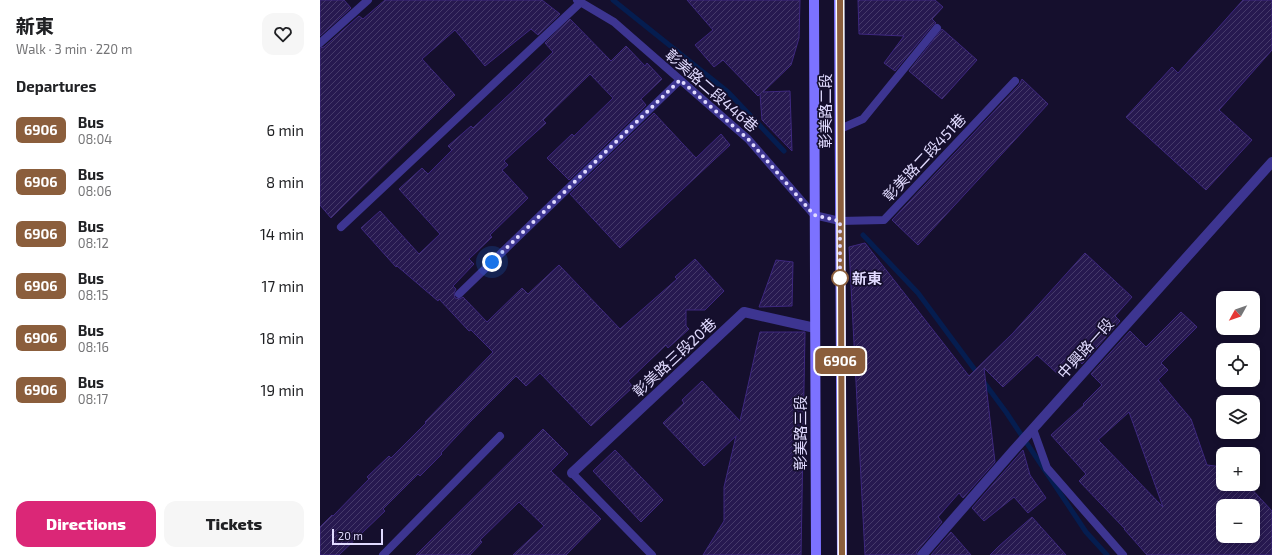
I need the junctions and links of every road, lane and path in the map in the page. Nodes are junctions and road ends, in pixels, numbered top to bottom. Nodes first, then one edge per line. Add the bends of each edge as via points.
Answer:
1 (368, 0) edge
2 (814, 0) edge
3 (840, 0) edge
4 (579, 1) edge
5 (937, 28) dead end
6 (320, 43) edge
7 (680, 80) junction
8 (1015, 81) dead end
9 (840, 129) junction
10 (1272, 162) edge
11 (814, 215) junction
12 (840, 221) junction
13 (341, 227) dead end
14 (459, 294) dead end
15 (815, 328) junction
16 (1033, 429) junction
17 (500, 436) dead end
18 (572, 473) joint
19 (383, 555) edge
20 (652, 555) edge
21 (816, 555) edge
22 (842, 555) edge
23 (922, 555) edge
24 (1123, 555) edge

1 - 6 lane
2 - 11 main road, 彰美路二段
3 - 9 main road, 彰美路二段
4 - 7 lane, 彰美路二段446巷 via 614,22
4 - 13 lane
5 - 9 lane via 863,119
7 - 11 lane, 彰美路二段446巷 via 748,139
7 - 14 lane
8 - 12 lane, 彰美路二段451巷 via 884,220
9 - 12 main road, 彰美路二段
10 - 16 street, 中興路一段
11 - 12 lane
11 - 15 main road, 彰美路三段
12 - 22 main road
15 - 18 street, 彰美路三段20巷 via 744,312
15 - 21 main road, 彰美路三段
16 - 23 street, 中興路一段
16 - 24 lane via 1047,468
17 - 19 lane
18 - 20 lane

